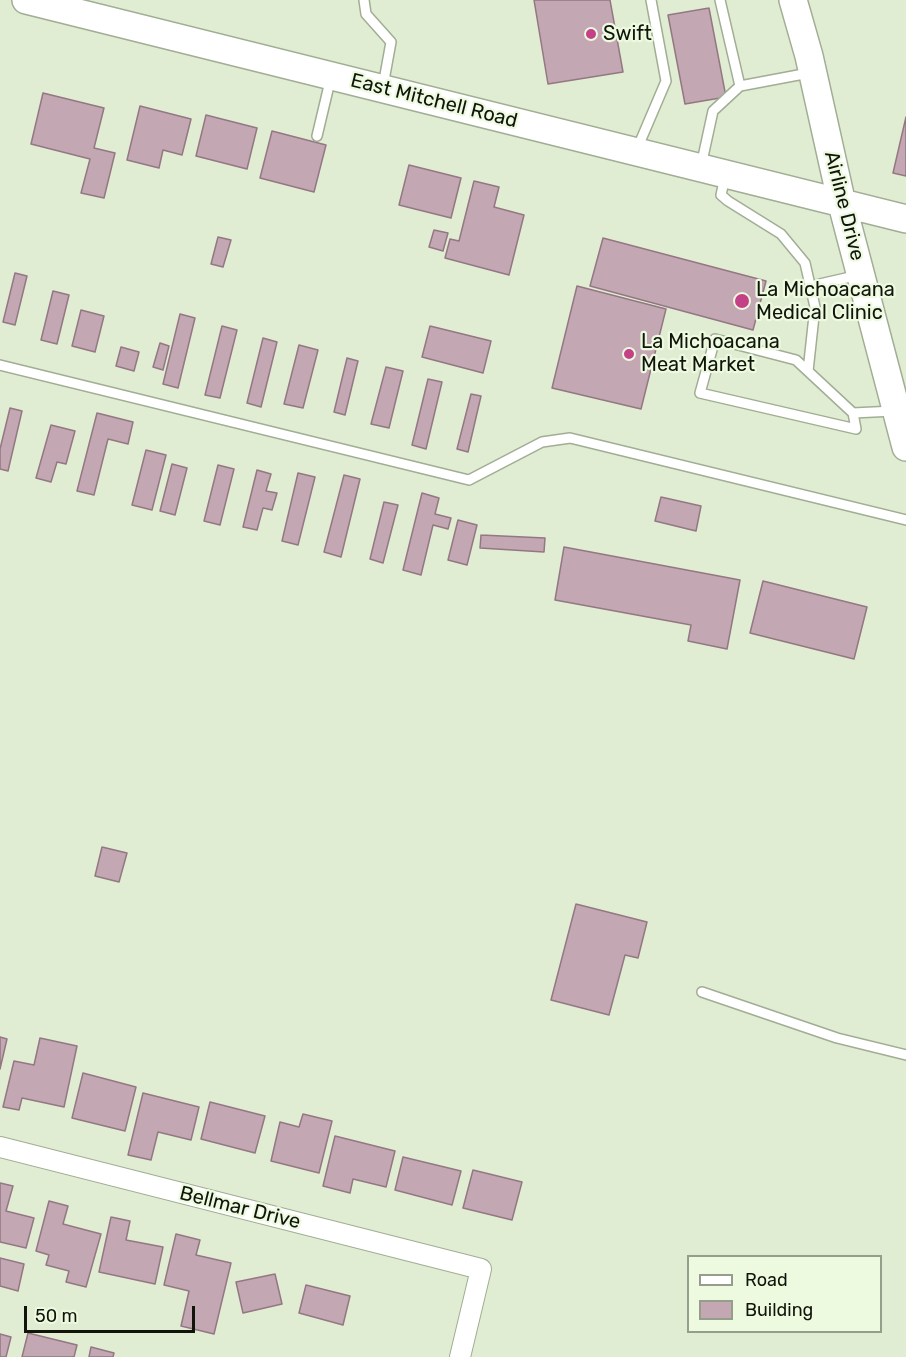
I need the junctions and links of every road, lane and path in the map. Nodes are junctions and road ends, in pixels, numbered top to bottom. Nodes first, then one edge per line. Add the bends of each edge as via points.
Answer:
1 (26, 0) edge
2 (364, 0) edge
3 (651, 0) edge
4 (731, 0) edge
5 (793, 0) edge
6 (720, 1) edge
7 (59, 4) edge
8 (812, 72) junction
9 (331, 75) junction
10 (740, 86) junction
11 (383, 88) junction
12 (317, 136) dead end
13 (636, 152) junction
14 (713, 171) junction
15 (842, 204) junction
16 (906, 219) edge
17 (860, 275) junction
18 (811, 286) junction
19 (0, 365) edge
20 (808, 371) junction
21 (896, 410) junction
22 (853, 413) junction
23 (906, 447) edge
24 (906, 520) edge
25 (702, 992) dead end
26 (906, 1055) edge
27 (0, 1147) edge
28 (460, 1357) edge

1 - 7 street, East Mitchell Road
2 - 11 lane via 366,14 391,42
3 - 13 lane via 666,81
4 - 6 lane
5 - 8 street, Airline Drive
6 - 10 lane
7 - 9 street, East Mitchell Road
8 - 10 lane
8 - 15 street, Airline Drive
9 - 11 street, East Mitchell Road
9 - 12 lane
10 - 14 lane via 713,111
11 - 13 street, East Mitchell Road
13 - 14 street, East Mitchell Road
14 - 15 street, East Mitchell Road
14 - 18 lane via 721,195 781,234 805,264
15 - 16 street, East Mitchell Road
15 - 17 street, Airline Drive
17 - 18 lane
17 - 21 street, Airline Drive
18 - 20 lane via 815,307
19 - 24 lane via 468,480 543,442 570,438
20 - 22 lane
20 - 22 lane via 796,360 715,339 700,393 856,429
21 - 22 lane
21 - 23 street, Airline Drive
25 - 26 lane via 837,1038
27 - 28 street, Bellmar Drive via 481,1269

